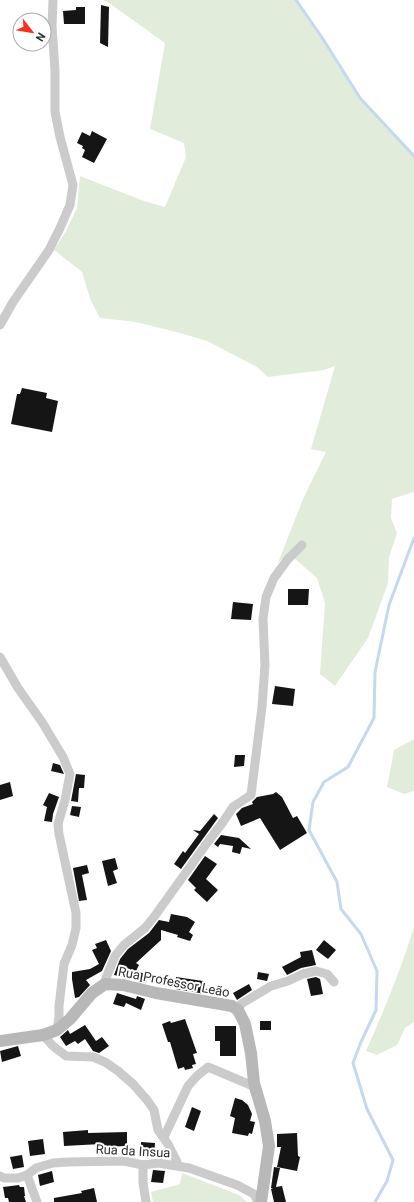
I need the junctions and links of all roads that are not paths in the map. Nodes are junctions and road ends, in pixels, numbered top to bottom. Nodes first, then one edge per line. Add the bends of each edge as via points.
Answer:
1 (52, 0) edge
2 (0, 325) edge
3 (302, 546) dead end
4 (0, 657) edge
5 (334, 982) dead end
6 (105, 984) junction
7 (238, 1010) junction
8 (57, 1030) junction
9 (43, 1035) junction
10 (0, 1041) edge
11 (258, 1097) junction
12 (164, 1137) junction
13 (142, 1165) junction
14 (178, 1166) junction
15 (28, 1175) junction
16 (0, 1176) edge
17 (37, 1202) edge
18 (146, 1202) edge
19 (260, 1202) edge

1 - 2 street via 55,112 73,185 70,206 49,250
3 - 6 street via 274,578 266,597 263,619 265,665 262,707 251,795 234,807 154,917 124,945 116,956
4 - 8 street via 63,757 70,774 58,834 76,914 76,928 64,964
5 - 7 street via 327,974 316,971 303,974 271,986 241,1004
6 - 7 street, Rua Professor Leão via 123,985 156,994 232,1006
6 - 8 street, Rua Professor Leão via 92,993
7 - 11 street, Rua Professor Leão via 245,1024
8 - 9 street, Rua Professor Leão
9 - 10 street, Rua Professor Leão
9 - 12 street via 66,1056 92,1057 118,1071 133,1084 154,1110 158,1130
11 - 12 street via 253,1086 208,1067 188,1086
11 - 19 street, Rua Professor Leão via 269,1146
12 - 14 street
13 - 14 street, Rua da Insua via 158,1163
13 - 15 street, Rua da Insua via 124,1161 53,1163 36,1168
13 - 18 street
14 - 19 street, Rua da Insua via 236,1185 254,1194
15 - 16 street, Rua da Insua via 18,1178
15 - 17 street

